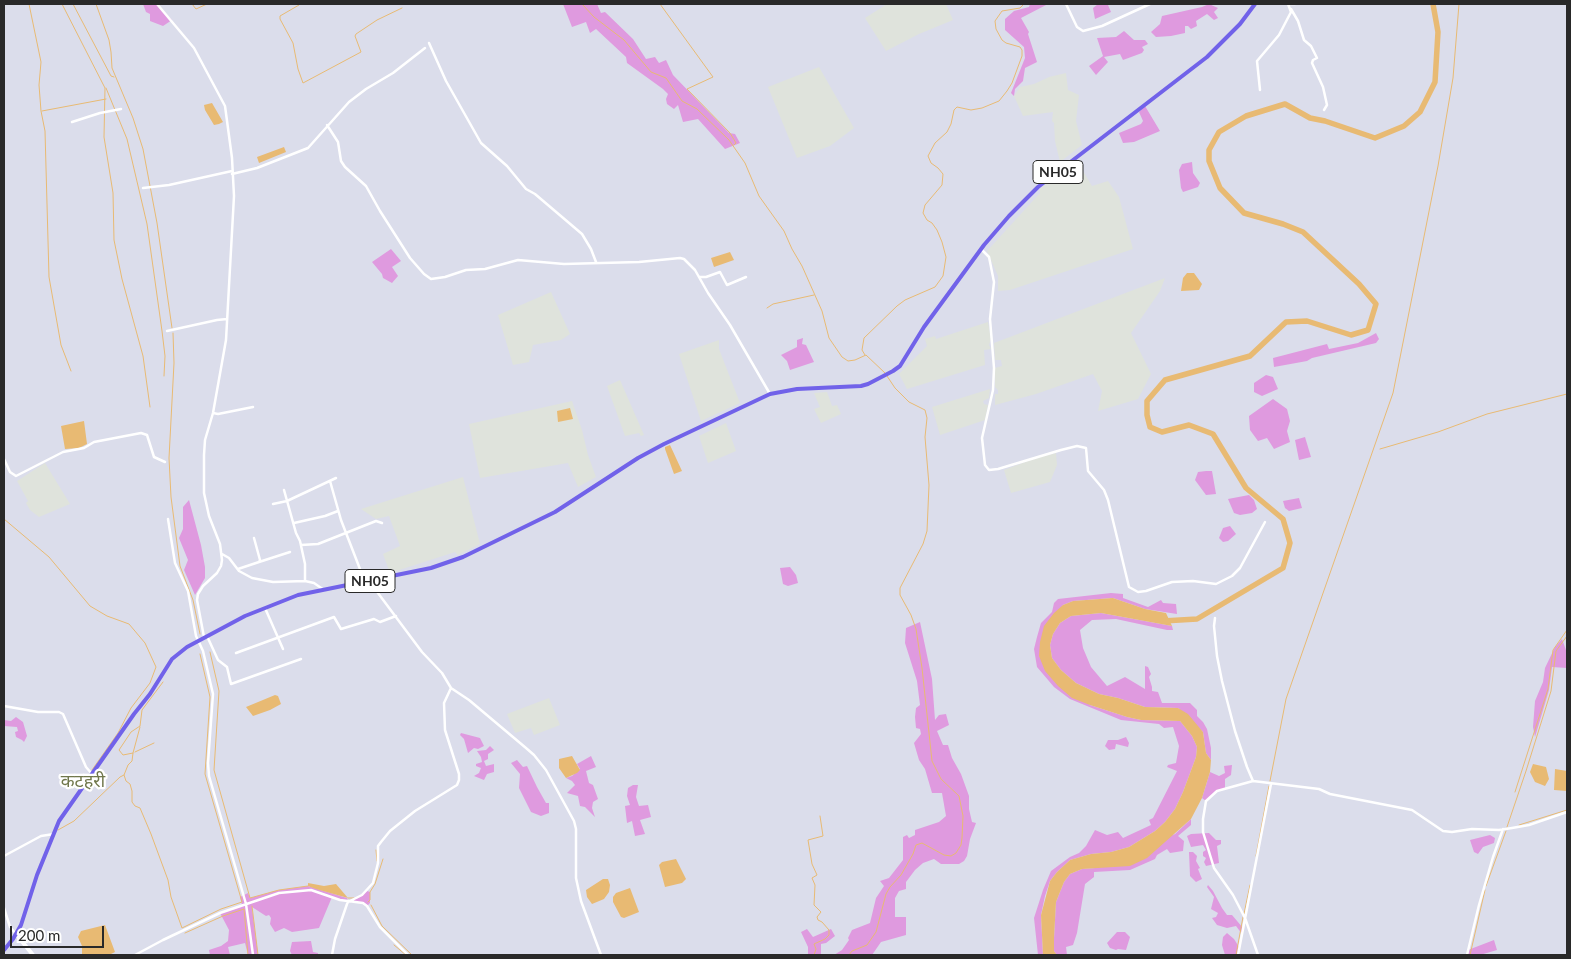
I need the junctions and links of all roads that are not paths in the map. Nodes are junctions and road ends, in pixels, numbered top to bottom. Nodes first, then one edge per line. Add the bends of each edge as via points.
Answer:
1 (157, 4) edge
2 (1066, 4) edge
3 (1150, 4) edge
4 (1255, 4) edge
5 (1289, 4) edge
6 (1295, 4) edge
7 (1291, 9) junction
8 (429, 43) dead end
9 (425, 48) dead end
10 (1260, 90) dead end
11 (121, 109) dead end
12 (1324, 110) dead end
13 (72, 122) dead end
14 (327, 125) junction
15 (232, 173) junction
16 (143, 188) dead end
17 (981, 248) junction
18 (596, 262) junction
19 (746, 277) dead end
20 (700, 278) junction
21 (227, 319) junction
22 (167, 331) dead end
23 (770, 394) junction
24 (253, 408) dead end
25 (213, 413) junction
26 (4, 459) edge
27 (166, 462) dead end
28 (336, 478) dead end
29 (330, 481) junction
30 (284, 490) dead end
31 (288, 501) junction
32 (273, 504) dead end
33 (338, 511) junction
34 (168, 519) dead end
35 (1265, 522) dead end
36 (294, 523) junction
37 (382, 523) dead end
38 (346, 532) junction
39 (254, 538) dead end
40 (301, 545) junction
41 (290, 552) dead end
42 (222, 554) junction
43 (259, 562) junction
44 (238, 569) junction
45 (304, 581) junction
46 (367, 581) junction
47 (324, 590) junction
48 (265, 608) junction
49 (396, 616) junction
50 (1215, 618) dead end
51 (206, 636) junction
52 (278, 638) junction
53 (199, 640) junction
54 (283, 649) dead end
55 (236, 653) dead end
56 (300, 659) dead end
57 (451, 688) junction
58 (4, 706) edge
59 (92, 774) junction
60 (1253, 781) junction
61 (1271, 784) junction
62 (1567, 812) edge
63 (1504, 829) junction
64 (54, 834) junction
65 (4, 856) edge
66 (348, 902) junction
67 (246, 904) junction
68 (4, 908) edge
69 (1245, 918) junction
70 (16, 934) junction
71 (4, 950) edge
72 (32, 955) edge
73 (135, 955) edge
74 (253, 955) edge
75 (332, 955) edge
76 (408, 955) edge
77 (601, 955) edge
78 (1238, 955) edge
79 (1258, 955) edge
80 (1467, 955) edge

1 - 15 street via 194,48 225,106
2 - 3 street via 1077,27 1083,32
4 - 17 main road, NH05 via 1207,57 1038,187
5 - 6 street
5 - 7 street
7 - 10 street via 1279,34 1258,61
7 - 12 street via 1304,40 1317,58 1312,63 1323,87 1327,105
8 - 18 street via 481,143 507,166 526,189 582,234
9 - 14 street via 349,102
11 - 13 street
14 - 15 street via 308,148 258,168
14 - 18 street via 338,142 345,167 366,186 410,258 431,279 518,260 564,264
15 - 16 street
15 - 21 street via 234,196
17 - 23 main road, NH05 via 900,366 861,386 797,389
17 - 35 street via 988,257 994,282 990,320 993,390 982,438 984,465 989,470 1077,446 1086,448 1088,471 1108,500 1129,587 1138,592 1172,582 1216,584 1232,576 1240,568
18 - 20 street via 680,258 689,263
19 - 20 street via 726,284 720,272
20 - 23 street
21 - 22 street
21 - 25 street
23 - 46 main road, NH05 via 638,458 555,512 496,542 431,568
24 - 25 street
25 - 42 street via 204,445 204,493
26 - 27 street via 10,472 16,476 62,452 141,433 147,435 154,457
28 - 29 street
29 - 31 street
29 - 33 street
30 - 31 street
31 - 32 street
31 - 36 street
33 - 36 street
33 - 38 street
34 - 53 street via 175,564 188,591
36 - 40 street
37 - 38 street via 376,521
38 - 40 street via 318,544
38 - 46 street
39 - 43 street
40 - 45 street
41 - 43 street
42 - 44 street
42 - 51 street via 222,566 198,594 198,608
43 - 44 street
44 - 45 street via 252,578 273,582
45 - 47 street
46 - 47 main road, NH05
46 - 49 street
47 - 48 main road, NH05 via 298,595
48 - 51 main road, NH05
48 - 52 street
49 - 52 street via 341,629 334,617
49 - 57 street
50 - 60 street via 1222,680 1246,767
51 - 53 main road, NH05
51 - 56 street via 218,660 227,667 231,684
52 - 54 street
52 - 55 street
53 - 59 main road, NH05 via 172,659
53 - 67 street via 213,694 209,776
57 - 66 street via 444,703 445,730 459,780 457,785 390,831 378,846 373,883 358,898
57 - 77 street via 534,755 564,802 576,829 576,878 581,901
58 - 59 street via 63,714
59 - 64 main road, NH05 via 59,821
60 - 61 street
60 - 69 street via 1217,791 1206,801 1203,819 1203,832 1214,868
61 - 63 street via 1320,789 1330,794 1412,810 1443,832
61 - 69 street
62 - 63 street
63 - 80 street via 1482,895
64 - 65 street via 41,836
64 - 70 main road, NH05
66 - 67 street via 311,890 280,893
66 - 75 street
66 - 76 street via 367,906 380,927
67 - 73 street via 213,916
67 - 74 street
68 - 70 street via 10,927
69 - 78 street
69 - 79 street
70 - 71 main road, NH05
70 - 72 street

